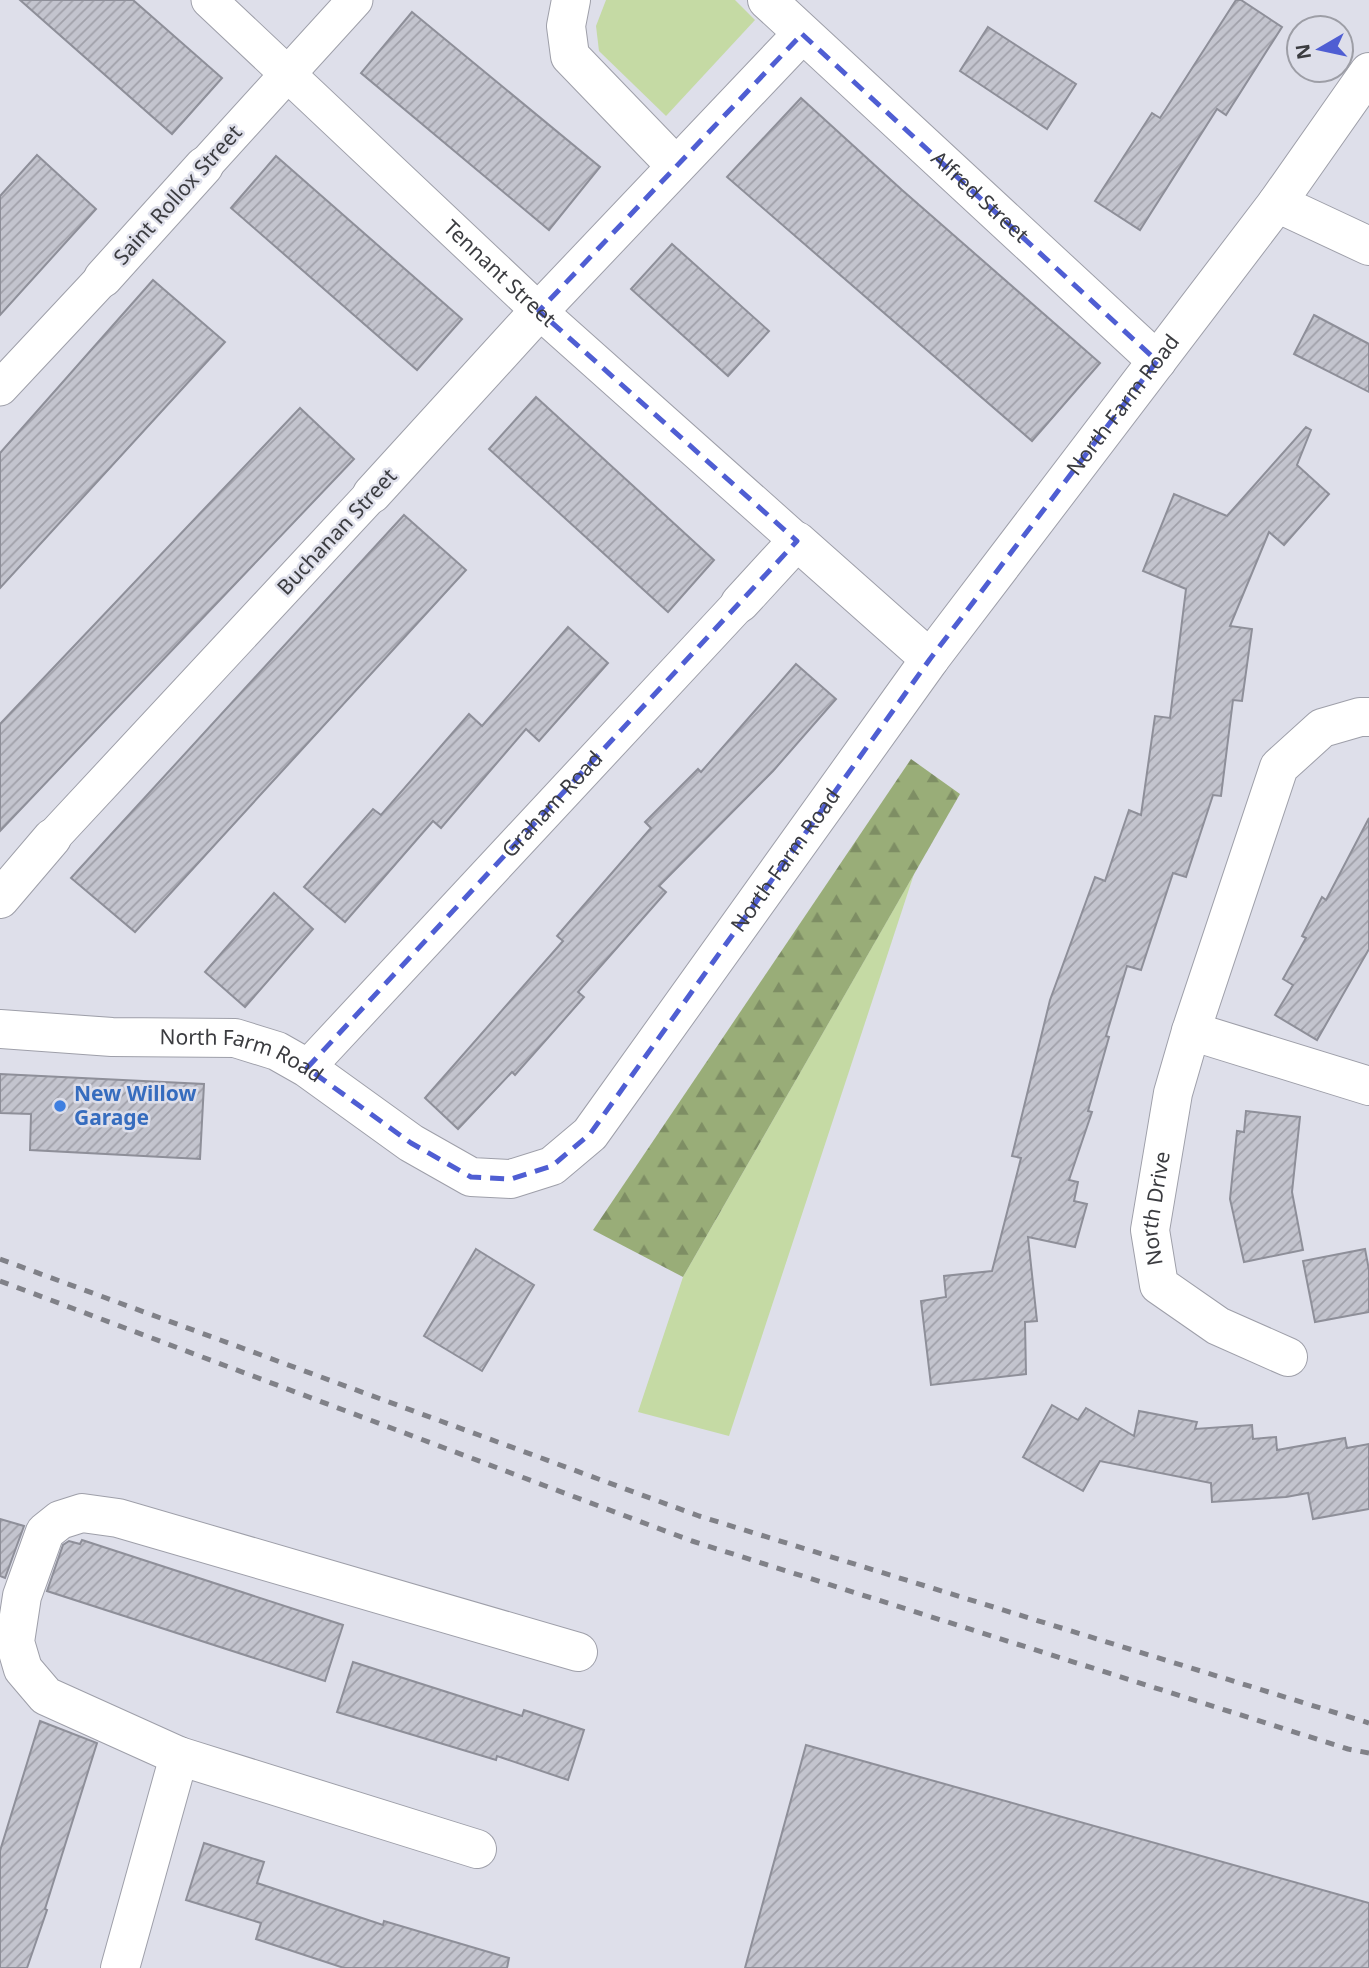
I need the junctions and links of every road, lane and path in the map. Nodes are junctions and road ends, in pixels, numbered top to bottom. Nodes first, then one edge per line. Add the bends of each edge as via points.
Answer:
1 (209, 0) edge
2 (355, 0) edge
3 (571, 0) edge
4 (767, 0) edge
5 (802, 34) junction
6 (1369, 72) edge
7 (287, 73) junction
8 (204, 166) joint
9 (676, 166) junction
10 (1277, 203) junction
11 (1369, 246) edge
12 (103, 278) joint
13 (539, 311) junction
14 (1157, 361) junction
15 (0, 388) edge
16 (372, 494) joint
17 (797, 541) junction
18 (740, 603) joint
19 (930, 659) junction
20 (1369, 717) edge
21 (51, 838) joint
22 (0, 899) edge
23 (0, 1029) edge
24 (1191, 1031) junction
25 (307, 1068) junction
26 (1369, 1086) edge
27 (1288, 1357) dead end
28 (578, 1652) dead end
29 (179, 1756) junction
30 (477, 1849) dead end
31 (120, 1968) edge

1 - 7 street, Tennant Street
2 - 7 street, Saint Rollox Street
3 - 9 street via 566,26 570,56
4 - 5 street, Alfred Street
5 - 9 street
5 - 14 street, Alfred Street
6 - 10 street, North Farm Road
7 - 8 street, Saint Rollox Street
7 - 13 street, Tennant Street
8 - 12 street, Saint Rollox Street
9 - 13 street, Buchanan Street
10 - 11 street
10 - 14 street, North Farm Road
12 - 15 street, Saint Rollox Street
13 - 16 street, Buchanan Street
13 - 17 street, Tennant Street
14 - 19 street, North Farm Road
16 - 21 street, Buchanan Street
17 - 18 street, Graham Road
17 - 19 street
18 - 25 street, Graham Road
19 - 25 street, North Farm Road via 590,1134 552,1166 510,1179 471,1177 411,1143
20 - 24 street, North Drive via 1322,728 1279,767
21 - 22 street, Buchanan Street
23 - 25 street, North Farm Road via 113,1037 235,1038 277,1051
24 - 26 street
24 - 27 street, North Drive via 1173,1093 1150,1230 1159,1285 1218,1326
28 - 29 street via 118,1518 82,1513 60,1520 45,1532 22,1596 15,1642 23,1669 46,1696
29 - 30 street
29 - 31 street

